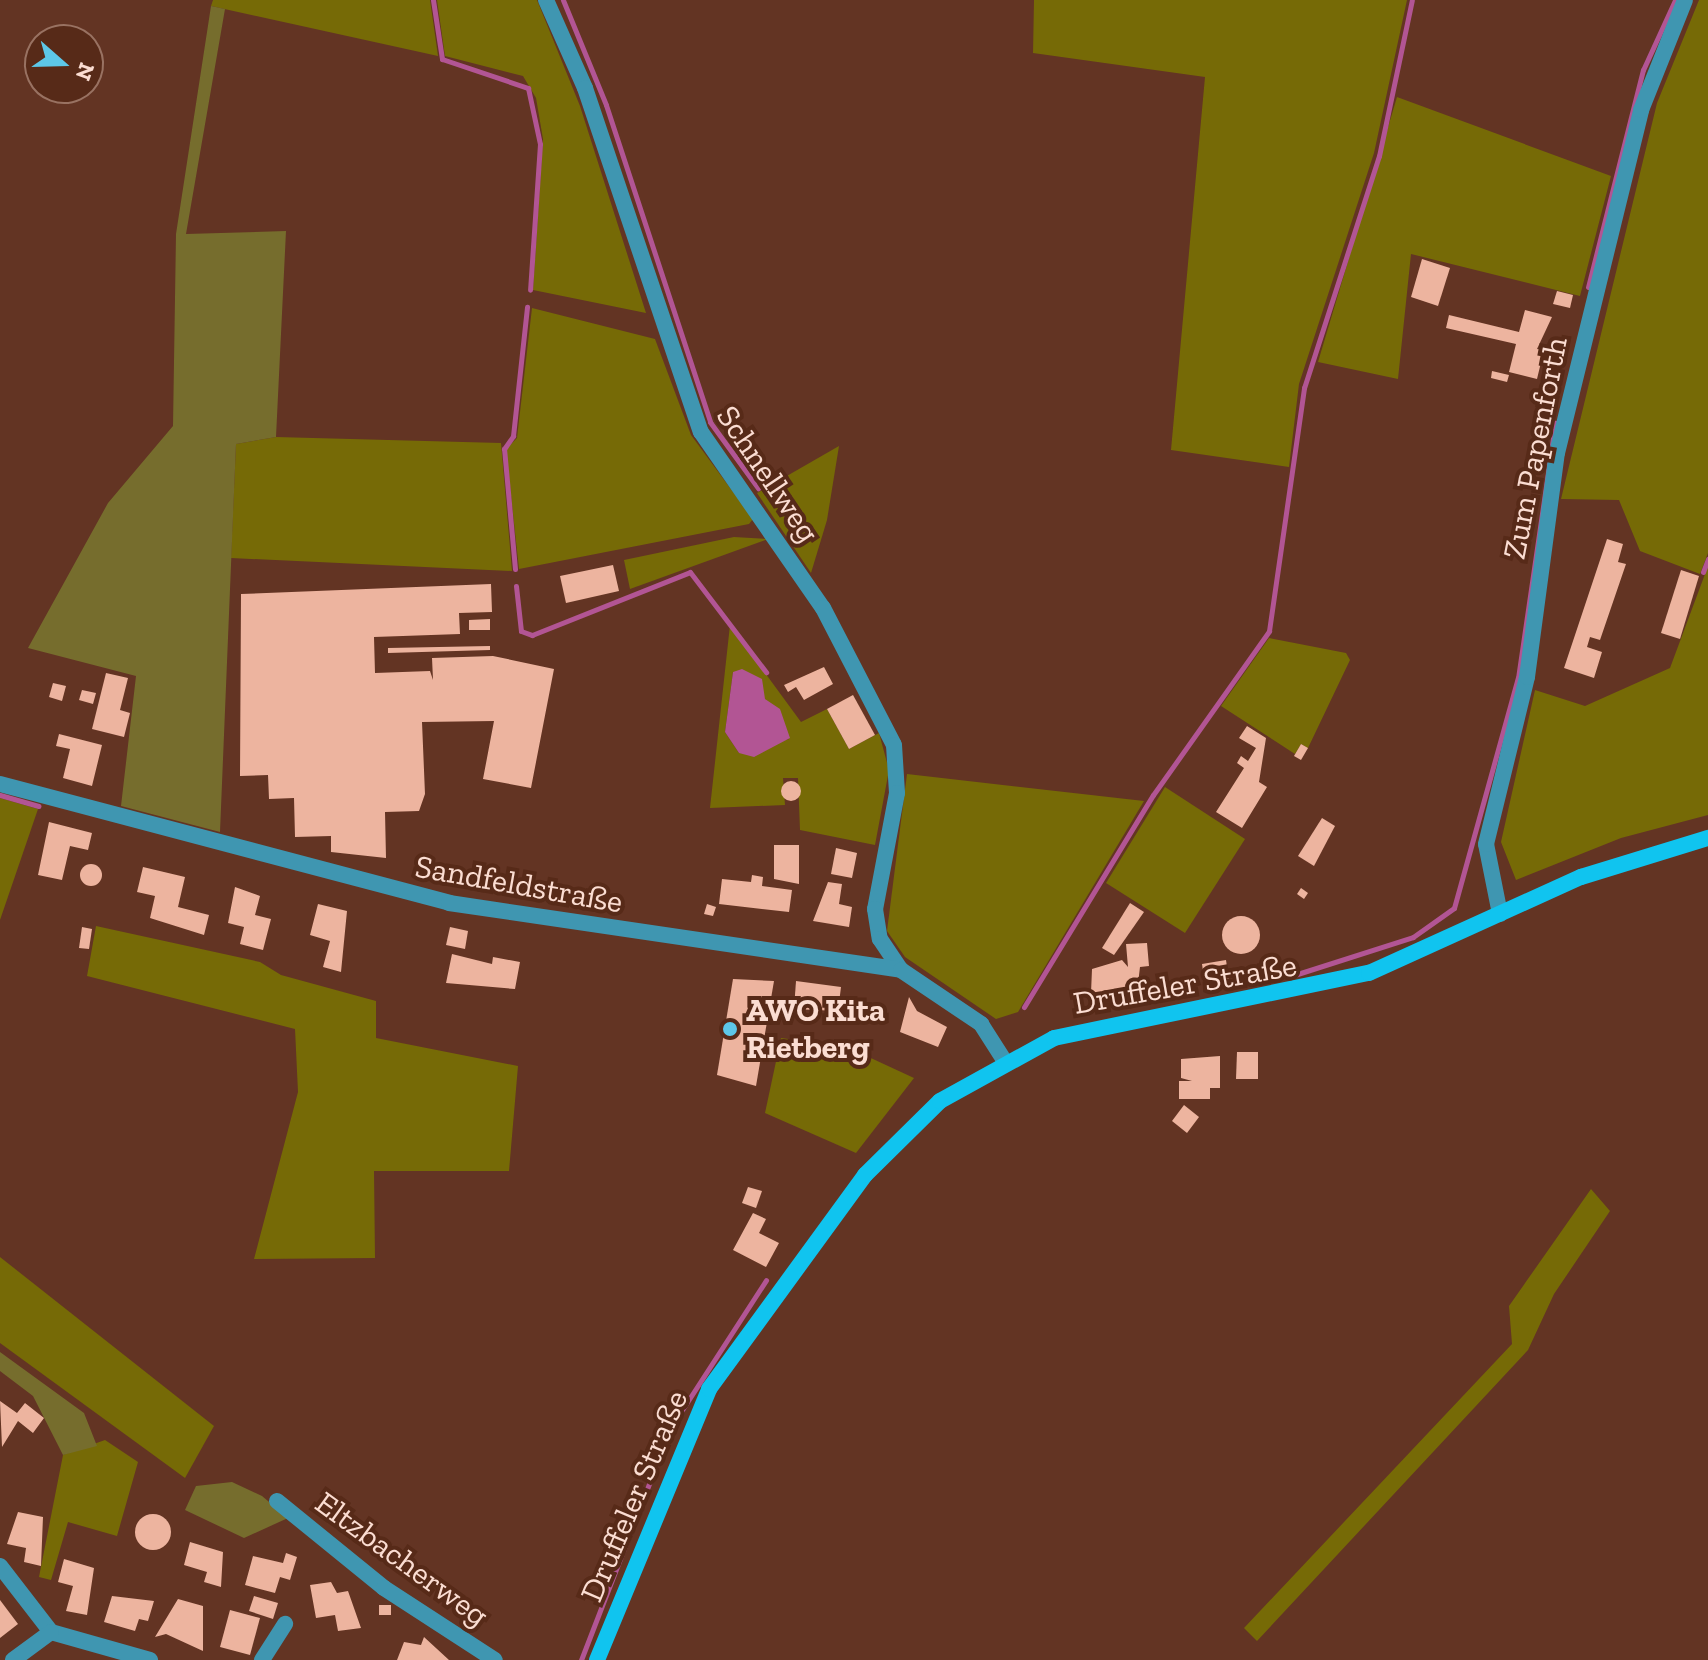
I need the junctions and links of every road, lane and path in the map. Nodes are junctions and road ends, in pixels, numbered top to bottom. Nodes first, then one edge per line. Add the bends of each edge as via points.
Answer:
1 (546, 0) edge
2 (1685, 0) edge
3 (0, 784) edge
4 (1708, 838) edge
5 (1500, 914) junction
6 (901, 970) junction
7 (1004, 1060) junction
8 (277, 1501) dead end
9 (0, 1566) edge
10 (285, 1624) dead end
11 (51, 1632) junction
12 (13, 1660) edge
13 (150, 1660) edge
14 (262, 1660) edge
15 (495, 1660) edge
16 (597, 1660) edge

1 - 6 street, Schnellweg via 585,88 701,432 823,608 890,733 897,793 875,909 880,939
2 - 5 street, Zum Papenforth via 1641,110 1557,453 1527,677 1486,844
3 - 6 street, Sandfeldstraße via 449,903
4 - 5 street, Druffeler Straße via 1630,858
5 - 7 street, Druffeler Straße via 1319,988 1104,1022
6 - 7 street, Sandfeldstraße via 981,1024
7 - 16 street, Druffeler Straße via 893,1143 726,1362 668,1474
8 - 15 street, Eltzbacherweg via 384,1588
9 - 11 street
10 - 14 street
11 - 12 street
11 - 13 street

